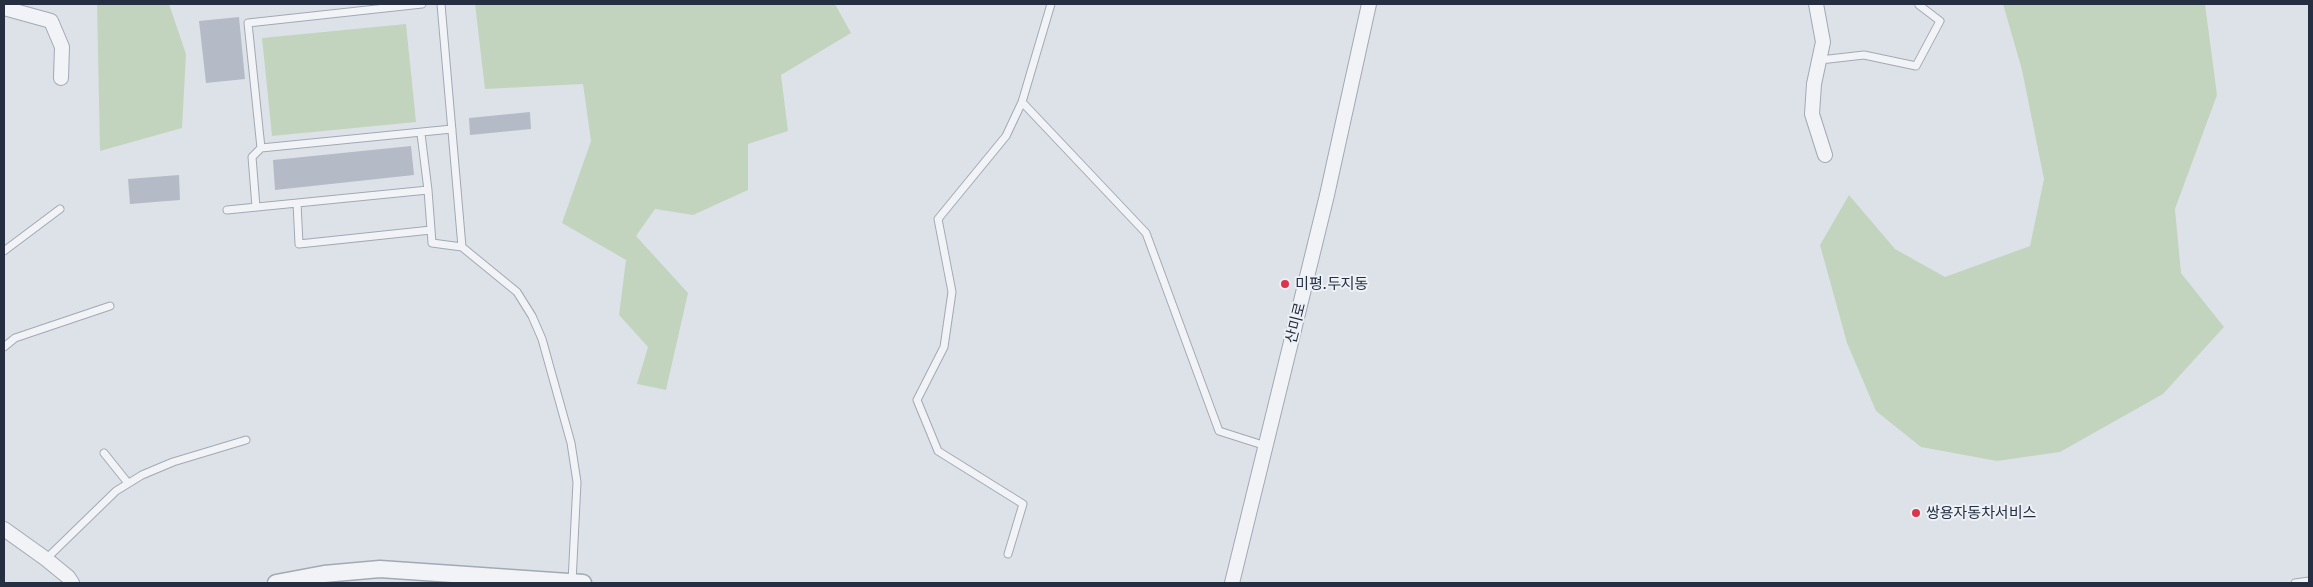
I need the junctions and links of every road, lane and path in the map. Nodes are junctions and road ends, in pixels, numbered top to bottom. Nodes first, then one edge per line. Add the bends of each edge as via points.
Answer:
1 (422, 4) edge
2 (441, 4) edge
3 (1052, 4) edge
4 (1369, 4) edge
5 (1816, 4) edge
6 (1919, 5) edge
7 (4, 8) edge
8 (1820, 60) junction
9 (61, 78) dead end
10 (1022, 102) junction
11 (452, 129) junction
12 (421, 134) junction
13 (261, 148) junction
14 (1825, 155) dead end
15 (428, 190) junction
16 (297, 203) junction
17 (256, 207) junction
18 (60, 209) dead end
19 (227, 210) dead end
20 (432, 230) junction
21 (462, 247) junction
22 (4, 251) edge
23 (110, 306) dead end
24 (4, 347) edge
25 (246, 440) dead end
26 (1266, 446) junction
27 (104, 453) dead end
28 (128, 484) junction
29 (4, 529) edge
30 (1008, 554) dead end
31 (46, 559) junction
32 (2309, 581) edge
33 (72, 583) edge
34 (276, 583) edge
35 (578, 583) edge
36 (1232, 583) edge
37 (2295, 583) edge

1 - 13 lane via 248,23
2 - 11 lane
3 - 10 lane
4 - 26 street, 산미로
5 - 8 street via 1823,42
6 - 8 lane via 1940,21 1916,66 1864,55
7 - 9 street via 52,21 62,47
8 - 14 street via 1812,114
10 - 26 lane via 1146,233 1219,431
10 - 30 lane via 1006,136 938,219 952,292 944,347 918,400 938,451 1023,504
11 - 12 lane
11 - 21 lane
12 - 13 lane
12 - 15 lane
13 - 17 lane via 252,157
15 - 16 lane
15 - 20 lane
16 - 17 lane
16 - 20 lane via 300,244
17 - 19 lane
18 - 22 lane
20 - 21 lane via 432,243
21 - 35 lane via 517,292 542,339 571,443 577,482
23 - 24 lane via 15,338
25 - 28 lane via 173,462
26 - 36 street, 산미로
27 - 28 lane
28 - 31 lane via 116,491
29 - 31 street
31 - 33 street
32 - 37 lane
34 - 35 street via 380,569

